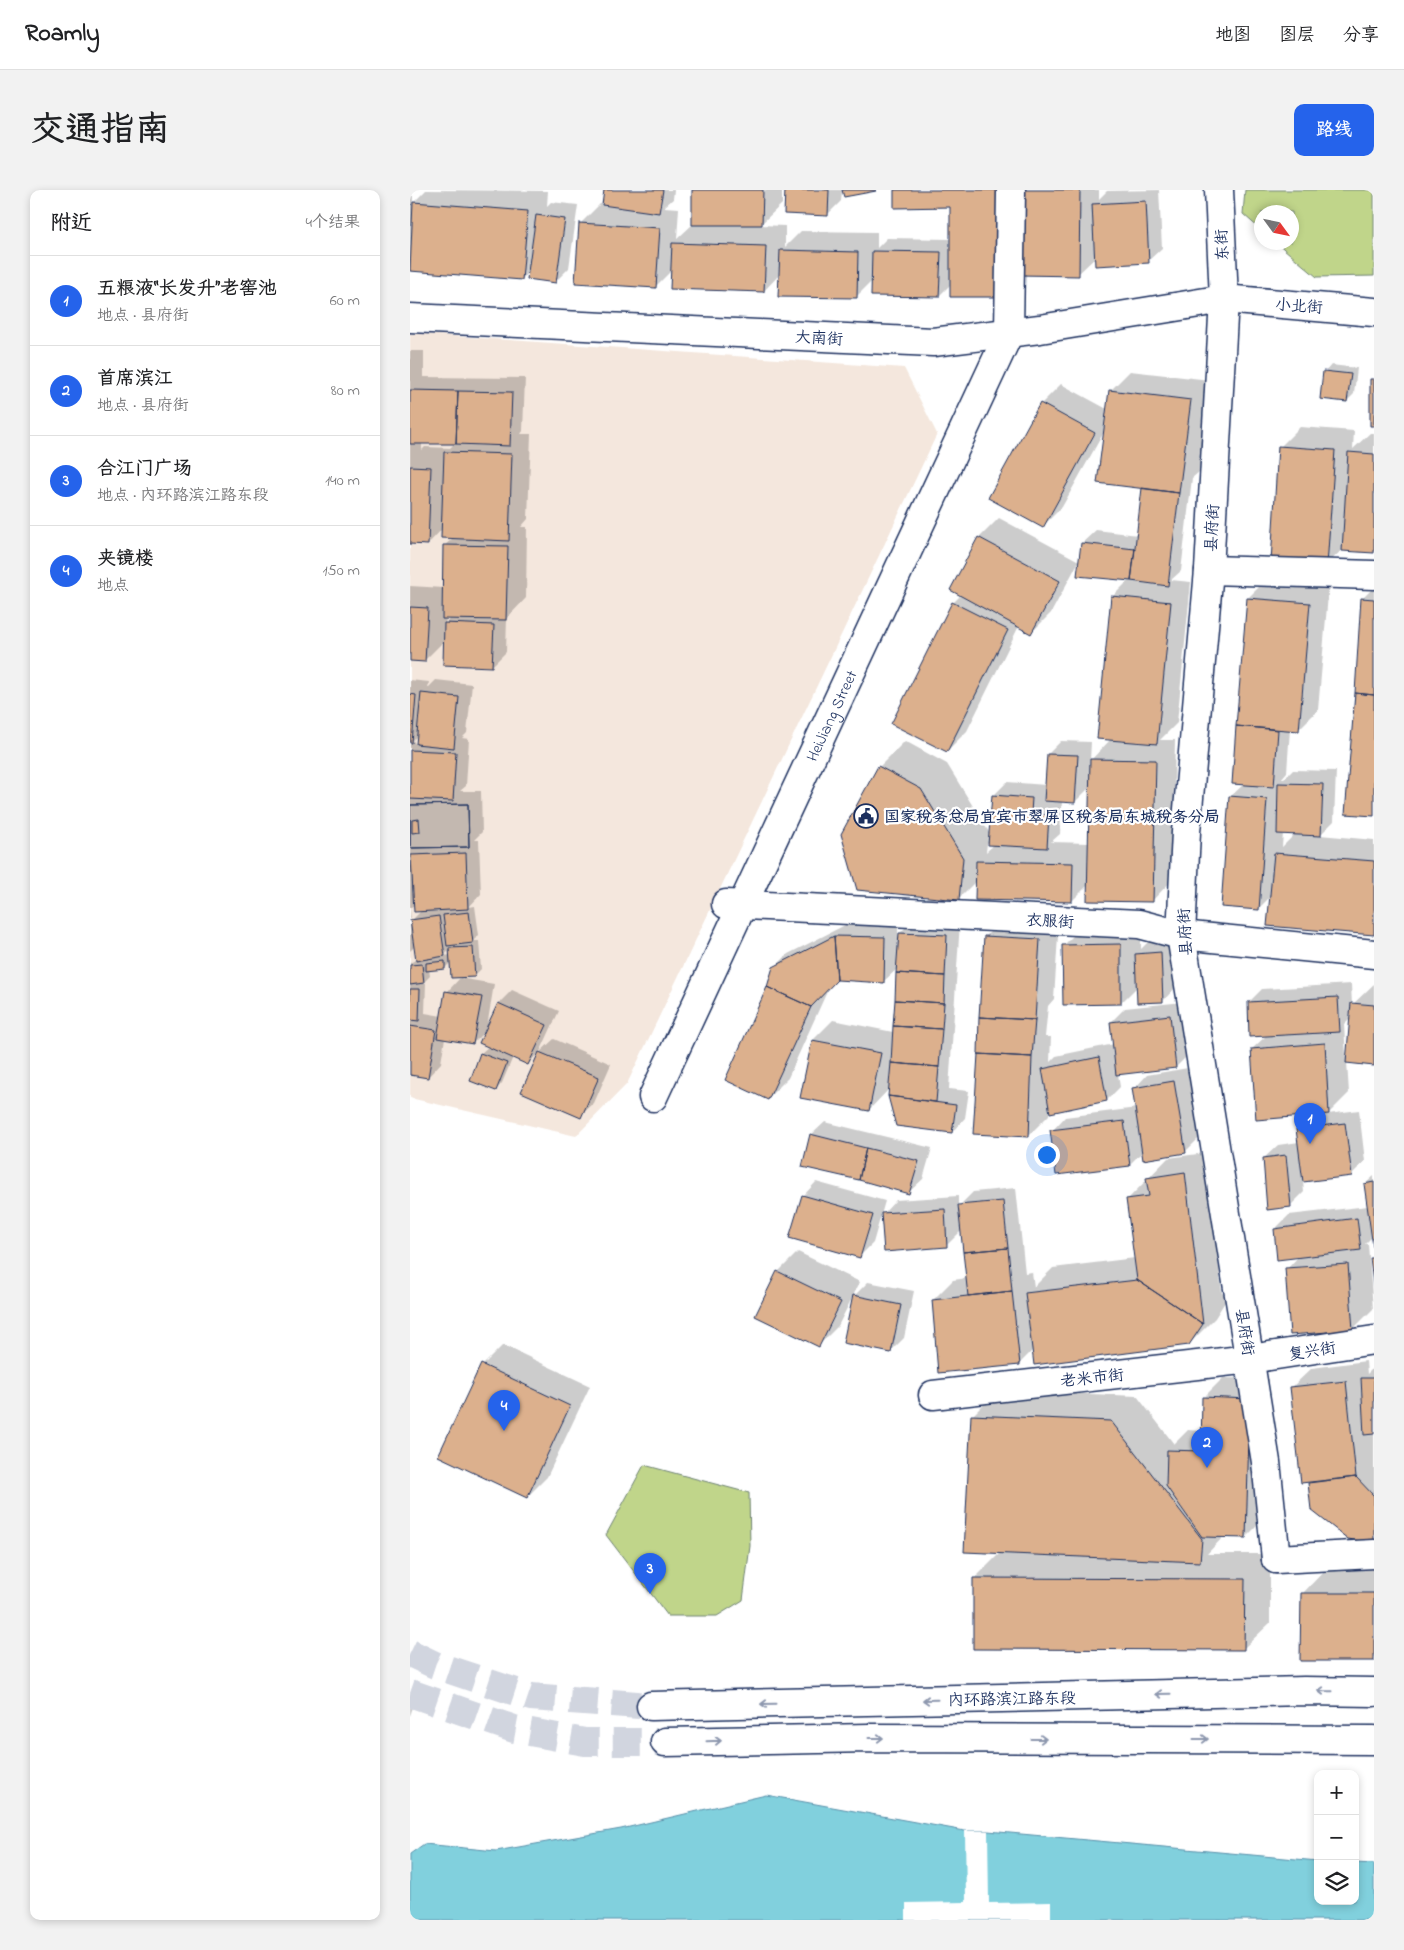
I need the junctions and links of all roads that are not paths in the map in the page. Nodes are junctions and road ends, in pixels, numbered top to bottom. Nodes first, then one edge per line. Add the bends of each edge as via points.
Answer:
1 (1011, 190) edge
2 (1219, 190) edge
3 (1224, 299) junction
4 (1374, 312) edge
5 (410, 318) edge
6 (1009, 334) junction
7 (1209, 570) junction
8 (1374, 575) edge
9 (733, 904) junction
10 (1181, 935) junction
11 (1374, 954) edge
12 (653, 1097) dead end
13 (1374, 1340) edge
14 (1250, 1360) junction
15 (933, 1395) dead end
16 (1374, 1554) edge
17 (1374, 1692) edge
18 (651, 1706) tunnel mouth
19 (1374, 1740) edge
20 (665, 1742) tunnel mouth

1 - 6 main road
2 - 3 main road, 东街
3 - 4 main road, 小北街
3 - 6 main road, 大南街
3 - 7 main road, 县府街
5 - 6 main road, 大南街 via 933,342
6 - 9 main road, HeiJiang Street
7 - 8 main road
7 - 10 main road, 县府街 via 1186,832
9 - 10 main road, 衣服街 via 1139,924
9 - 12 main road, HeiJiang Street
10 - 11 main road, 衣服街
10 - 14 main road, 县府街
13 - 14 main road, 复兴街
14 - 15 main road, 老米市街
14 - 16 main road, 县府街 via 1266,1462 1276,1560
17 -> 18 main road, 内环路滨江路东段 via 1304,1690
20 -> 19 main road via 869,1738

